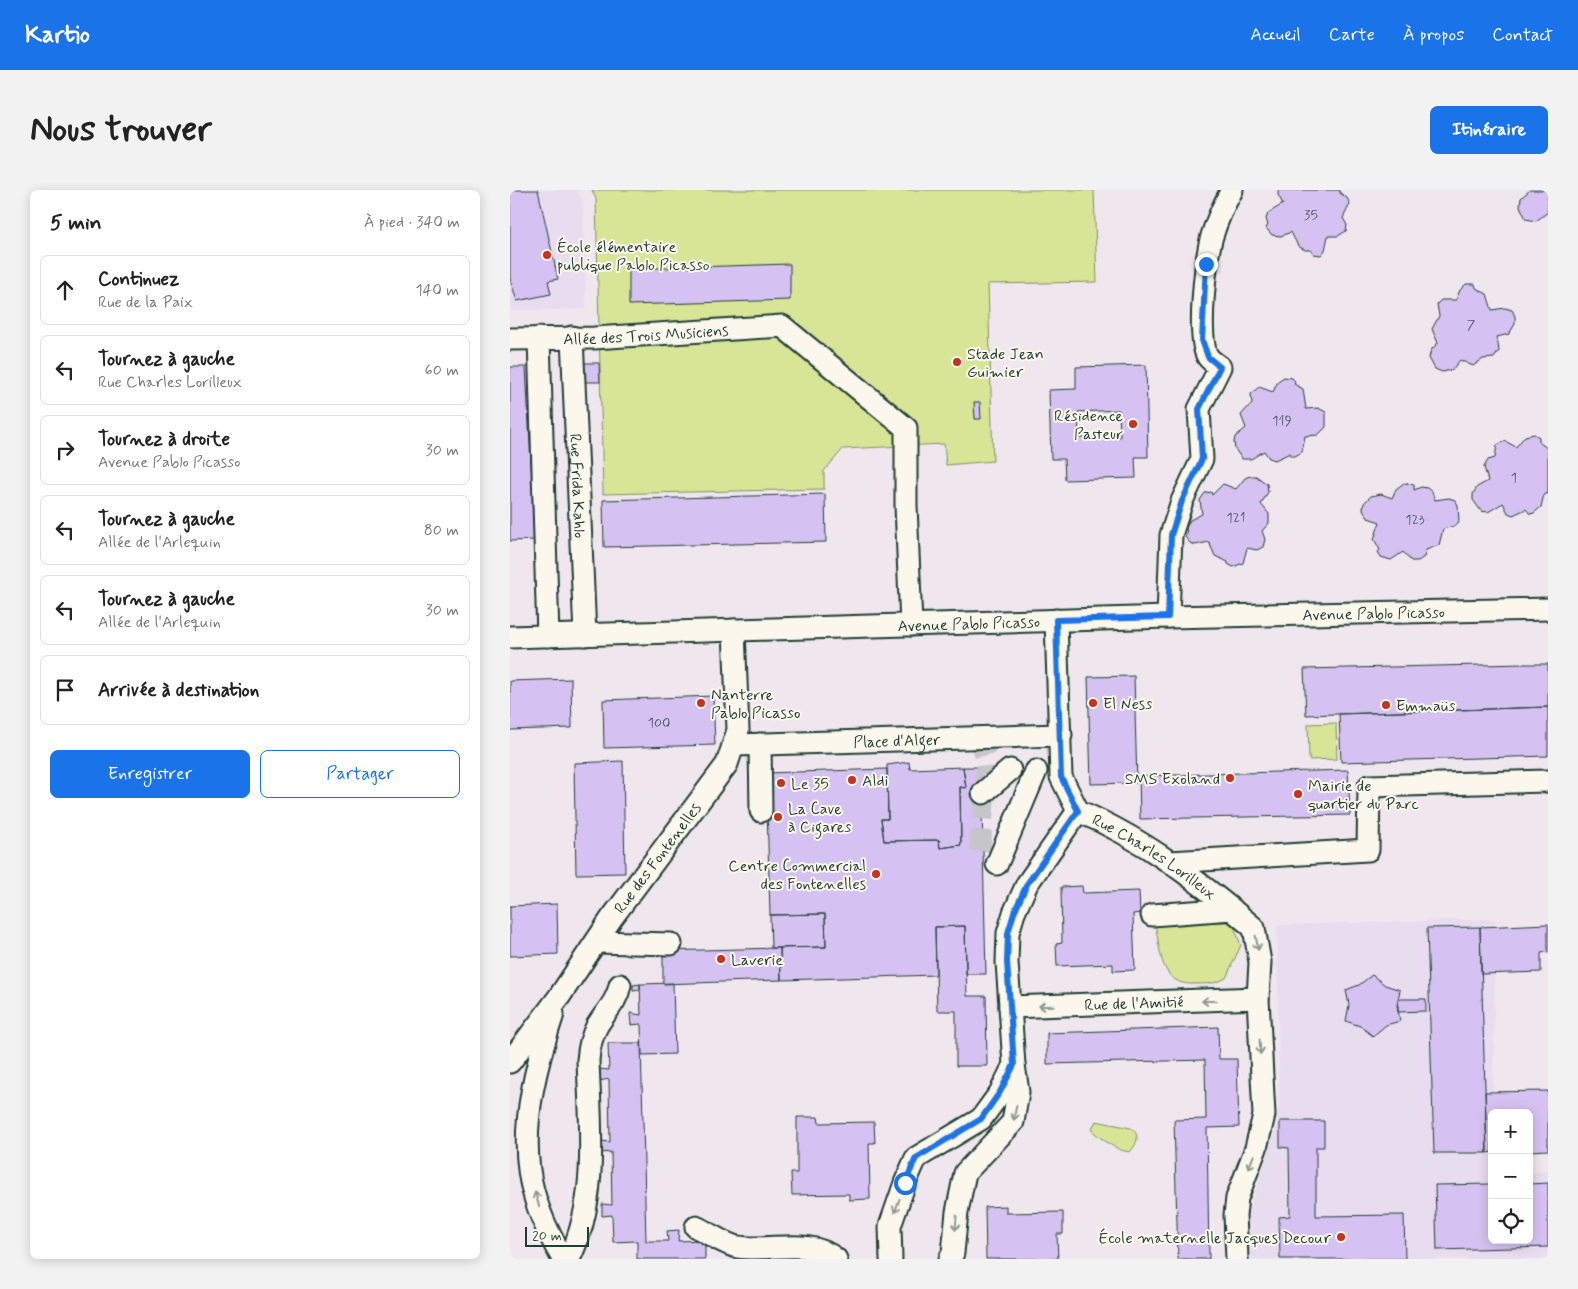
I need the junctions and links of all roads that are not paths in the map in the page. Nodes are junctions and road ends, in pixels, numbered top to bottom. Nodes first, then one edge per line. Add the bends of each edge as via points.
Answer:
1 (1232, 190) edge
2 (572, 337) junction
3 (539, 338) junction
4 (510, 339) edge
5 (1548, 609) edge
6 (1168, 617) junction
7 (1056, 620) junction
8 (911, 624) junction
9 (734, 630) junction
10 (585, 635) junction
11 (548, 636) junction
12 (510, 637) edge
13 (1060, 735) junction
14 (735, 744) junction
15 (760, 744) junction
16 (1010, 770) dead end
17 (1036, 771) dead end
18 (1548, 781) edge
19 (983, 793) dead end
20 (760, 811) dead end
21 (1078, 811) junction
22 (1170, 862) junction
23 (997, 864) dead end
24 (1232, 909) junction
25 (1152, 915) dead end
26 (596, 942) junction
27 (672, 944) dead end
28 (620, 985) dead end
29 (559, 997) junction
30 (1258, 998) junction
31 (1010, 1007) junction
32 (510, 1062) edge
33 (1014, 1065) junction
34 (510, 1157) edge
35 (529, 1169) junction
36 (696, 1227) dead end
37 (564, 1259) edge
38 (570, 1259) edge
39 (836, 1259) edge
40 (891, 1259) edge
41 (950, 1259) edge
42 (1237, 1259) edge

1 - 6 street via 1212,236 1206,264 1202,340 1208,357 1220,367 1199,409 1202,459 1182,501 1171,535
2 - 3 street, Allée des Trois Musiciens
2 - 8 street, Allée des Trois Musiciens via 782,326 906,428
2 - 10 street, Rue Frida Kahlo
3 - 4 street, Allée des Trois Musiciens
3 - 11 street
5 - 6 street, Avenue Pablo Picasso
6 - 7 street, Avenue Pablo Picasso
7 - 8 street, Avenue Pablo Picasso
7 - 13 street, Rue Charles Lorilleux
8 - 9 street, Avenue Pablo Picasso
9 - 10 street, Avenue Pablo Picasso
9 - 14 street, Rue des Fontenelles via 739,710
10 - 11 street, Avenue Pablo Picasso
11 - 12 street, Avenue Pablo Picasso
13 - 15 street, Place d'Alger
13 - 21 street, Rue Charles Lorilleux via 1061,777
14 - 15 street, Place d'Alger
14 - 26 street, Rue des Fontenelles via 727,764
15 - 20 street
16 - 19 street
17 - 23 street
18 - 22 street via 1369,786 1368,850
21 - 22 street, Rue Charles Lorilleux via 1112,825
21 - 31 street via 1027,884 1014,913 1008,933
22 - 24 street, Rue Charles Lorilleux
24 - 25 street
24 -> 30 street, Rue Charles Lorilleux via 1254,928 1260,962
26 - 27 street
26 - 29 street, Rue des Fontenelles
28 - 38 street via 618,998 597,1025 590,1042 589,1179 580,1237
29 - 32 street, Rue des Fontenelles
29 - 35 street via 540,1054 528,1129
30 -> 31 street, Rue de l'Amitié
30 -> 42 street, Rue Charles Lorilleux via 1264,1115 1256,1148 1237,1198
31 - 33 street
33 -> 40 street via 981,1119 916,1158 890,1226
33 -> 41 street via 1018,1092 1013,1122 965,1172
34 - 35 street
37 -> 35 street via 544,1223
36 - 39 street via 736,1247 811,1248 828,1251

